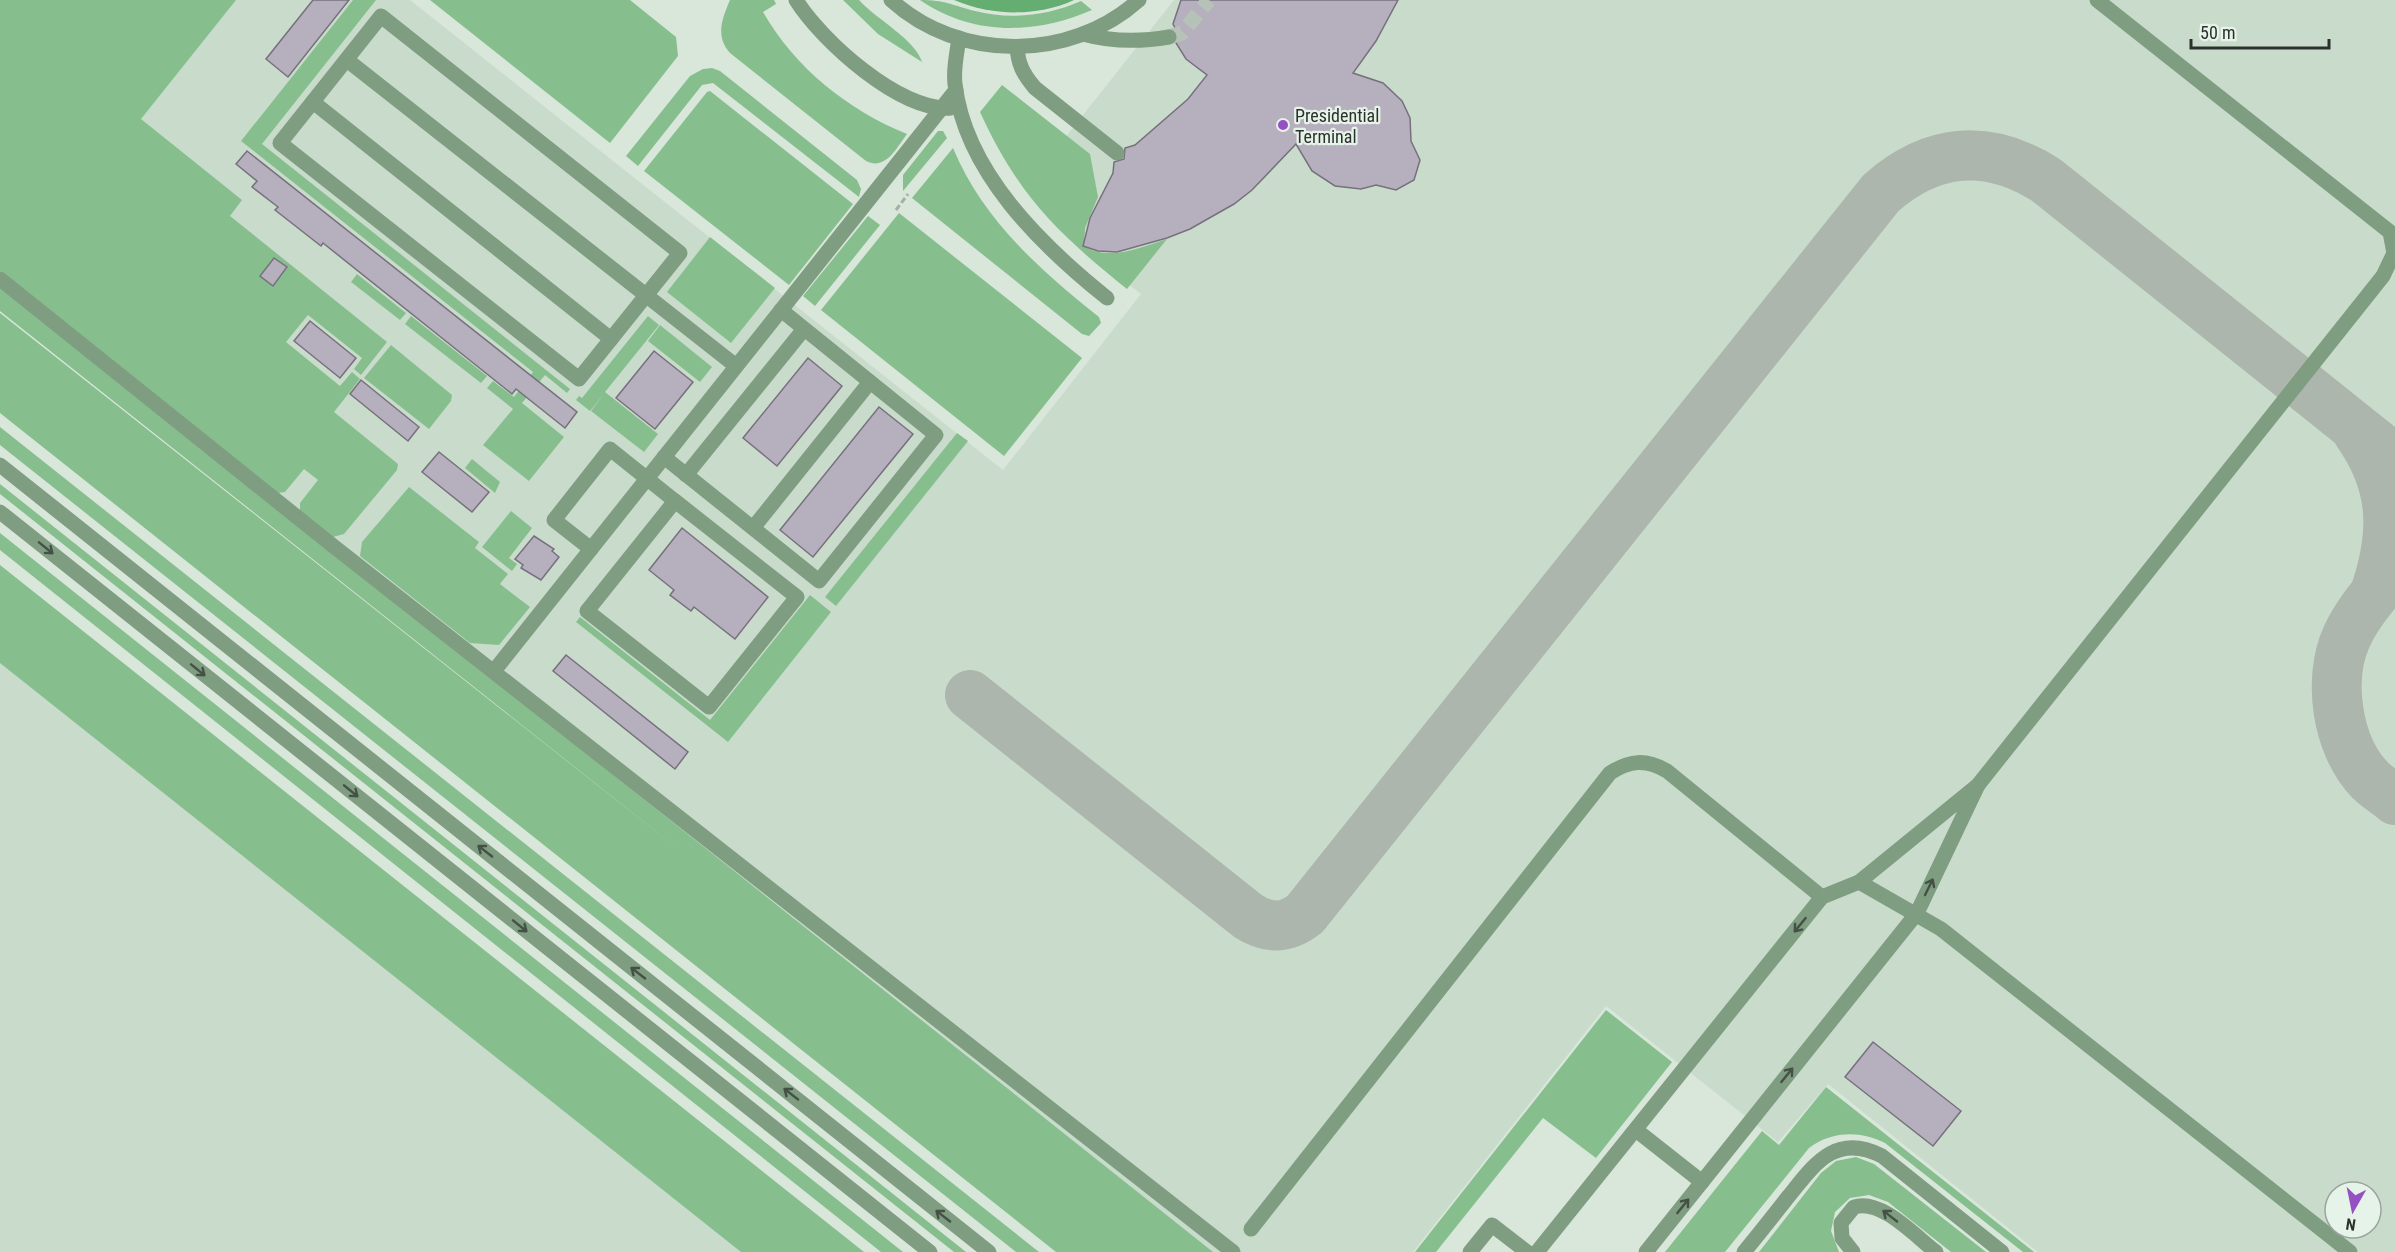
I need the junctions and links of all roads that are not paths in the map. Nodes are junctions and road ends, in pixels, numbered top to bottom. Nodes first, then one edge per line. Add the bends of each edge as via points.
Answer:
1 (796, 0) edge
2 (891, 0) edge
3 (1138, 0) edge
4 (2097, 0) edge
5 (1083, 34) junction
6 (1169, 37) tunnel mouth
7 (959, 38) junction
8 (1017, 47) junction
9 (347, 60) junction
10 (956, 90) junction
11 (313, 102) junction
12 (960, 107) junction
13 (941, 109) junction
14 (1117, 153) dead end
15 (0, 279) edge
16 (646, 295) junction
17 (1107, 298) dead end
18 (781, 310) junction
19 (804, 329) junction
20 (611, 339) junction
21 (736, 366) junction
22 (870, 382) junction
23 (664, 458) junction
24 (0, 465) edge
25 (686, 475) junction
26 (647, 478) junction
27 (675, 501) junction
28 (0, 512) edge
29 (753, 528) junction
30 (591, 549) junction
31 (494, 671) junction
32 (1978, 785) junction
33 (1859, 882) junction
34 (1822, 897) junction
35 (1917, 913) junction
36 (1636, 1130) junction
37 (1702, 1182) junction
38 (1251, 1229) dead end
39 (930, 1252) edge
40 (989, 1252) edge
41 (1233, 1252) edge
42 (1470, 1252) edge
43 (1527, 1252) edge
44 (1537, 1252) edge
45 (1646, 1252) edge
46 (1744, 1252) edge
47 (1853, 1252) edge
48 (1936, 1252) edge
49 (2002, 1252) edge
50 (2350, 1252) edge

1 - 13 street via 831,43 854,63 897,92
2 - 7 street via 930,27
3 - 5 street via 1118,16
4 - 32 street via 2390,232 2394,253 2383,276
5 - 6 street via 1135,41
5 - 8 street
7 - 8 street
7 - 10 street
8 - 14 street via 1018,62 1035,88
9 - 11 street
9 - 16 street
9 - 16 street via 381,16 680,253
10 - 12 street
10 - 13 street
11 - 20 street
11 - 20 street via 280,143 579,379
12 - 13 street
12 - 17 street via 987,170 1008,201 1056,256
13 - 18 street
15 - 31 street
16 - 20 street
16 - 21 street
18 - 19 street
18 - 21 street
19 - 22 street
19 - 25 street
21 - 23 street
22 - 29 street
22 - 29 street via 936,435 856,536 819,581
23 - 25 street
23 - 26 street
40 -> 24 street
25 - 29 street
26 - 27 street
26 - 30 street
26 - 30 street via 610,449 554,520
27 - 27 street via 797,597 709,707 587,611
28 -> 39 street
30 - 31 street
31 - 41 street
32 - 33 street
35 -> 32 street
33 - 34 street
33 - 35 street
34 -> 36 street
34 - 38 street via 1667,771 1653,763 1623,764 1610,773
37 -> 35 street
35 - 50 street
36 - 37 street
36 - 44 street
45 -> 37 street
42 - 43 street via 1492,1225
46 - 49 street via 1815,1162 1848,1148 1882,1156
48 -> 47 street via 1882,1210 1868,1204 1848,1211 1841,1223 1842,1238

